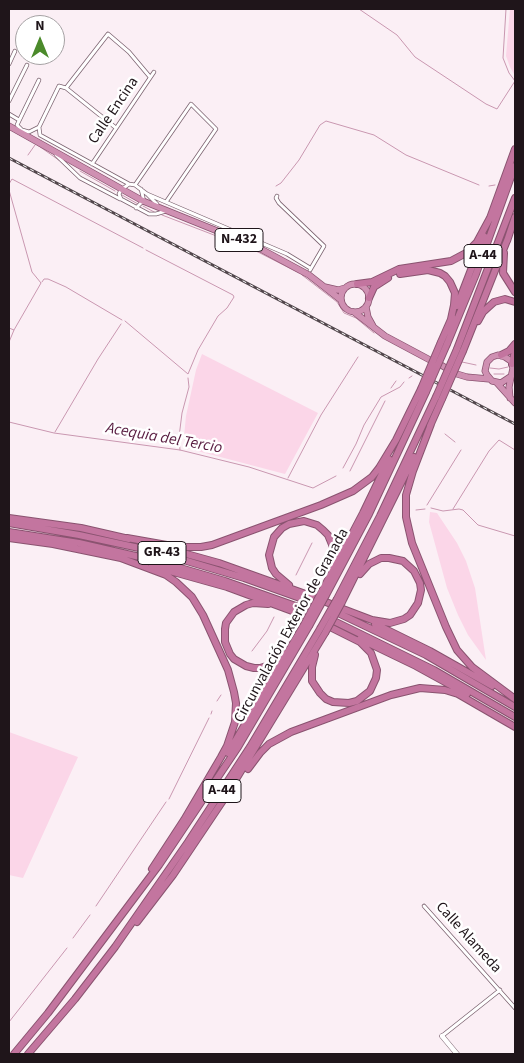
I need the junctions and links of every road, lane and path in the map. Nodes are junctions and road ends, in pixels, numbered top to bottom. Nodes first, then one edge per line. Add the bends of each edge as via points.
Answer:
1 (15, 51) dead end
2 (9, 64) edge
3 (28, 65) dead end
4 (154, 72) dead end
5 (150, 77) junction
6 (39, 80) dead end
7 (66, 88) junction
8 (9, 101) edge
9 (9, 114) edge
10 (19, 120) junction
11 (9, 126) edge
12 (39, 127) junction
13 (116, 128) junction
14 (21, 131) junction
15 (46, 139) junction
16 (42, 145) junction
17 (50, 149) junction
18 (515, 149) edge
19 (92, 164) junction
20 (515, 166) edge
21 (130, 184) junction
22 (135, 185) junction
23 (141, 189) junction
24 (121, 190) junction
25 (147, 194) junction
26 (277, 196) dead end
27 (515, 198) edge
28 (121, 199) junction
29 (143, 199) junction
30 (166, 202) junction
31 (136, 208) junction
32 (166, 211) junction
33 (515, 217) edge
34 (490, 218) junction
35 (508, 238) junction
36 (310, 268) junction
37 (310, 275) junction
38 (357, 284) junction
39 (324, 286) junction
40 (345, 288) junction
41 (515, 292) edge
42 (369, 298) junction
43 (341, 300) junction
44 (515, 302) edge
45 (366, 307) junction
46 (354, 312) junction
47 (450, 319) junction
48 (375, 328) junction
49 (468, 339) junction
50 (444, 343) junction
51 (515, 344) edge
52 (460, 350) junction
53 (515, 351) edge
54 (501, 355) junction
55 (430, 360) dead end
56 (512, 364) junction
57 (486, 366) junction
58 (458, 374) dead end
59 (468, 377) junction
60 (510, 377) junction
61 (489, 379) junction
62 (497, 383) junction
63 (424, 390) junction
64 (439, 398) junction
65 (510, 398) junction
66 (515, 403) edge
67 (411, 410) junction
68 (431, 424) junction
69 (9, 518) edge
70 (9, 524) edge
71 (9, 532) edge
72 (9, 538) edge
73 (126, 538) junction
74 (118, 557) junction
75 (327, 582) junction
76 (352, 585) junction
77 (301, 592) junction
78 (326, 602) junction
79 (340, 606) junction
80 (282, 607) junction
81 (359, 615) junction
82 (320, 623) junction
83 (307, 625) junction
84 (342, 633) junction
85 (296, 640) junction
86 (319, 644) junction
87 (515, 700) edge
88 (515, 707) edge
89 (515, 717) edge
90 (515, 725) edge
91 (211, 776) junction
92 (224, 799) junction
93 (131, 904) junction
94 (424, 906) dead end
95 (115, 947) junction
96 (500, 990) junction
97 (515, 1008) edge
98 (442, 1036) joint
99 (14, 1054) edge
100 (28, 1054) edge
101 (456, 1054) edge

1 - 2 street
3 - 8 street
4 - 5 street, Calle Encina
5 - 7 street via 108,34
5 - 13 street, Calle Encina
6 - 10 street
7 - 12 street via 59,86
7 - 13 street
9 - 10 street
10 - 14 street via 17,125
11 - 14 highway, N-432
12 - 14 street via 29,132
12 - 15 street via 40,135
13 - 19 street, Calle Encina
14 - 16 highway, N-432
15 - 16 street
15 - 19 street
16 - 17 highway, N-432
17 - 24 highway, N-432
17 - 28 street via 80,178
18 - 34 highway
19 - 21 street
20 - 50 highway, Circunvalación Exterior de Granada / A-44 via 476,274
21 - 22 street
21 - 24 street
22 - 23 street
22 - 30 street via 191,104 216,129
23 - 25 street
23 - 29 street
24 - 28 street
24 - 29 highway, N-432
25 - 29 street
25 - 30 street
25 - 32 street
26 - 36 street via 279,203 324,246
27 - 52 highway, Circunvalación Exterior de Granada / A-44
28 - 31 street
29 - 31 street
29 - 32 highway, N-432
30 - 36 street via 287,254
31 - 32 street via 149,214
32 - 37 highway, N-432 via 258,247
33 - 35 highway
34 - 38 highway via 477,242 459,258 399,270 372,282
34 - 47 highway
35 - 41 highway via 503,273
35 - 49 highway
36 - 37 street
37 - 39 highway, N-432
38 - 40 highway
38 - 42 highway via 364,287
39 - 40 highway via 338,290
39 - 43 highway, N-432
40 - 43 highway
42 - 45 highway
42 - 47 highway via 374,287 392,276 434,271 445,276 453,287 455,299
43 - 46 highway, N-432
44 - 49 highway via 505,299 494,302 483,312
45 - 46 highway
45 - 48 highway
46 - 48 highway, N-432
47 - 50 highway
48 - 55 highway, N-432
49 - 52 highway
50 - 63 highway, Circunvalación Exterior de Granada / A-44, bridge
51 - 54 highway
52 - 64 highway, Circunvalación Exterior de Granada / A-44, bridge
53 - 56 highway
54 - 56 highway
54 - 57 highway via 492,357
56 - 60 highway
57 - 59 highway
57 - 61 highway
58 - 59 highway
59 - 61 highway
60 - 62 highway
60 - 65 highway
61 - 62 highway
62 - 65 highway
63 - 67 highway
63 - 78 highway, Circunvalación Exterior de Granada / A-44
64 - 68 highway
64 - 79 highway, Circunvalación Exterior de Granada / A-44 via 380,516
65 - 66 highway
67 - 73 highway via 379,468 363,484 337,498 212,545 178,547
67 - 75 highway
68 - 76 highway
68 - 87 highway via 406,495 406,517 412,543 457,650 476,670
69 - 73 highway
70 - 77 highway, GR-43 via 153,551 312,600
71 - 80 highway, GR-43 via 79,543 153,560 225,581 305,613
72 - 74 highway
73 - 77 highway via 219,563
74 - 80 highway
74 - 91 highway via 156,570 192,597 228,670 236,703 234,722 227,746
75 - 77 highway via 334,560 328,535 310,522 289,524 274,537 270,562 281,579
75 - 78 highway
76 - 79 highway
76 - 81 highway via 369,564 382,558 397,559 409,566 420,583 418,603 404,619 390,623
78 - 83 highway, Circunvalación Exterior de Granada / A-44, bridge
79 - 81 highway
79 - 82 highway, Circunvalación Exterior de Granada / A-44, bridge
79 - 88 highway
80 - 85 highway via 253,603 240,608 226,623 224,636 227,648 240,663 260,668 279,660
81 - 87 highway
82 - 86 highway
82 - 95 highway, Circunvalación Exterior de Granada / A-44 via 275,707 225,787
83 - 85 highway
83 - 93 highway, Circunvalación Exterior de Granada / A-44 via 238,747
84 - 86 highway via 366,647 376,664 374,685 357,701 333,702 316,687 312,681 312,667
84 - 89 highway via 334,625 400,652
84 - 90 highway via 416,666
85 - 91 highway
86 - 92 highway
90 - 92 highway via 446,690 420,688 405,691 279,738 260,753
91 - 93 highway
92 - 95 highway via 152,903
93 - 99 highway, Circunvalación Exterior de Granada / A-44
94 - 96 street, Calle Alameda
95 - 100 highway, Circunvalación Exterior de Granada / A-44
96 - 97 street, Calle Alameda
96 - 98 street
98 - 101 street

